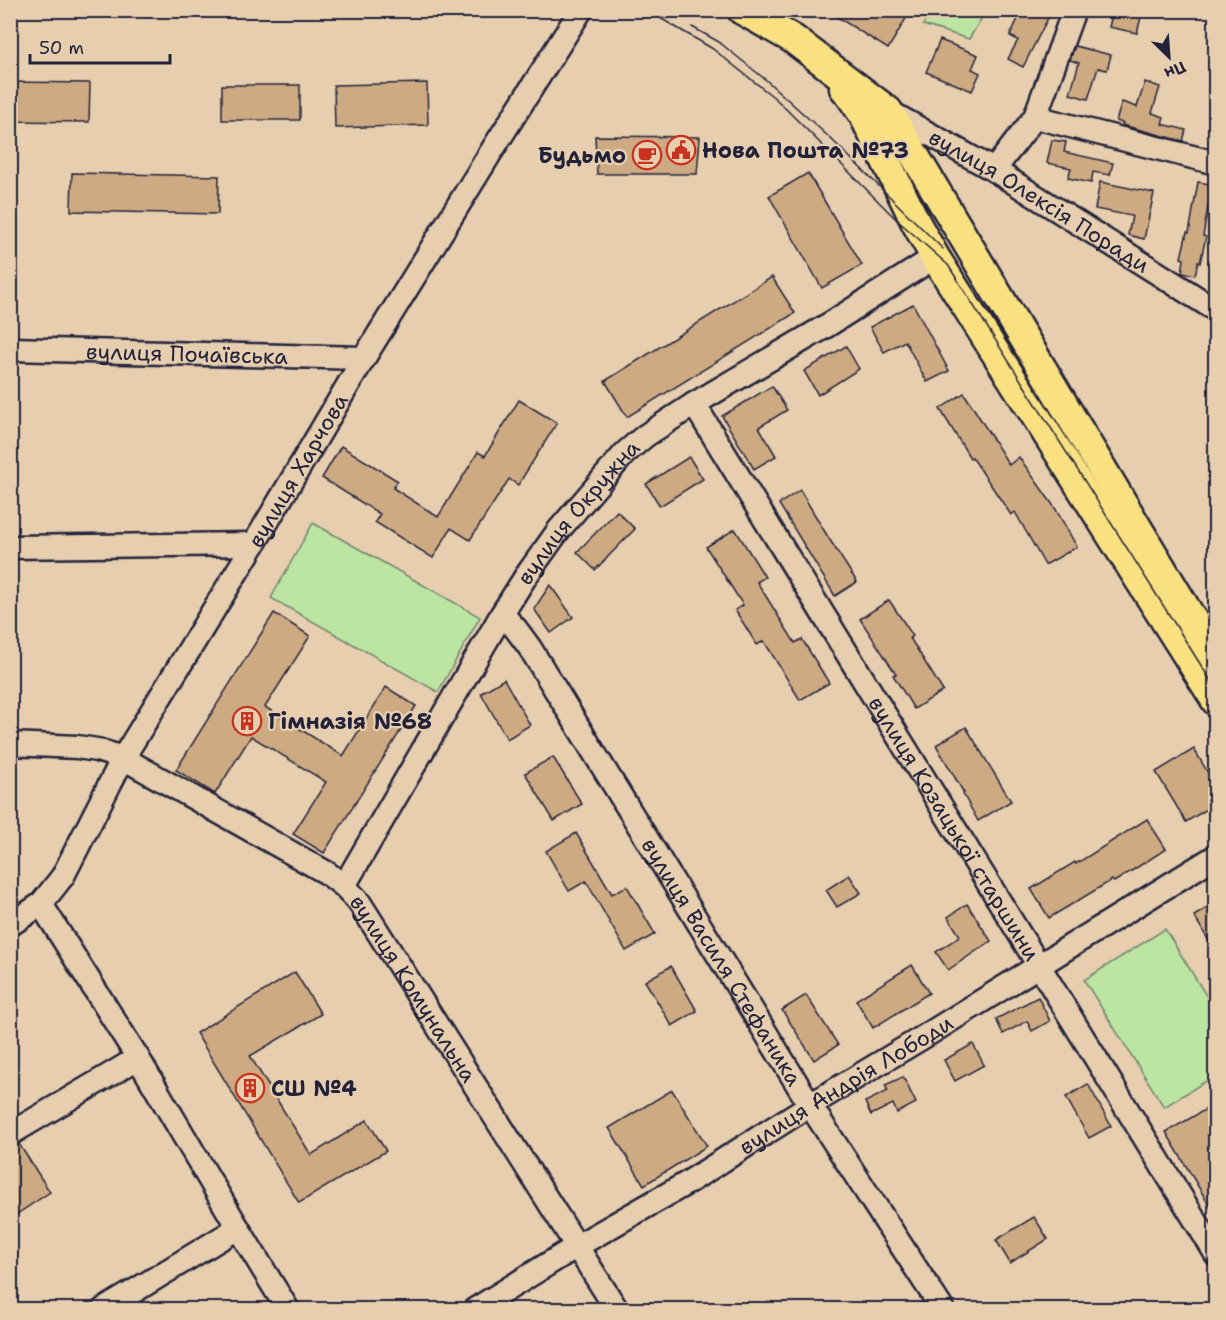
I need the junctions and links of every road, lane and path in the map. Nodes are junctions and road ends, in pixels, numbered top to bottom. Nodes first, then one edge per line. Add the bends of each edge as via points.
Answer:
1 (581, 10) edge
2 (742, 10) edge
3 (1074, 10) edge
4 (793, 39) junction
5 (888, 111) junction
6 (1035, 117) junction
7 (1215, 163) edge
8 (994, 170) junction
9 (935, 257) junction
10 (1215, 310) edge
11 (10, 349) edge
12 (364, 358) junction
13 (694, 404) junction
14 (254, 544) junction
15 (10, 547) edge
16 (502, 614) junction
17 (1215, 659) edge
18 (1215, 701) edge
19 (10, 744) edge
20 (123, 758) junction
21 (1215, 856) edge
22 (344, 886) junction
23 (41, 904) junction
24 (10, 925) edge
25 (1040, 965) junction
26 (138, 1059) junction
27 (810, 1105) junction
28 (10, 1134) edge
29 (238, 1228) junction
30 (577, 1246) junction
31 (1215, 1254) edge
32 (103, 1310) edge
33 (288, 1310) edge
34 (474, 1310) edge
35 (617, 1310) edge
36 (943, 1310) edge

1 - 12 street, вулиця Харчова
2 - 4 main road, вулиця Олексія Поради
3 - 6 street
4 - 5 main road, вулиця Олексія Поради
4 - 9 main road via 850,95 863,114
5 - 8 street, вулиця Олексія Поради
5 - 17 main road
6 - 7 street
6 - 8 street
8 - 10 street, вулиця Олексія Поради
9 - 13 street, вулиця Окружна
9 - 18 main road
11 - 12 street, вулиця Почаївська
12 - 14 street, вулиця Харчова
13 - 16 street, вулиця Окружна via 625,453 558,531
13 - 25 street, вулиця Козацької старшини
14 - 15 street
14 - 20 street, вулиця Харчова
16 - 22 street, вулиця Окружна
16 - 27 street, вулиця Василя Стефаника via 530,648
19 - 20 street, вулиця Комунальна via 77,747
20 - 22 street, вулиця Комунальна
20 - 23 street, вулиця Харчова via 63,876
21 - 25 street, вулиця Андрія Лободи
22 - 30 street, вулиця Комунальна via 358,902
23 - 24 street, вулиця Харчова
23 - 26 street
25 - 27 street, вулиця Андрія Лободи
25 - 31 street, вулиця Козацької старшини
26 - 28 street
26 - 29 street
27 - 30 street, вулиця Андрія Лободи via 687,1183
27 - 36 street, вулиця Василя Стефаника
29 - 32 street
29 - 33 street
30 - 34 street, вулиця Андрія Лободи
30 - 35 street, вулиця Комунальна

